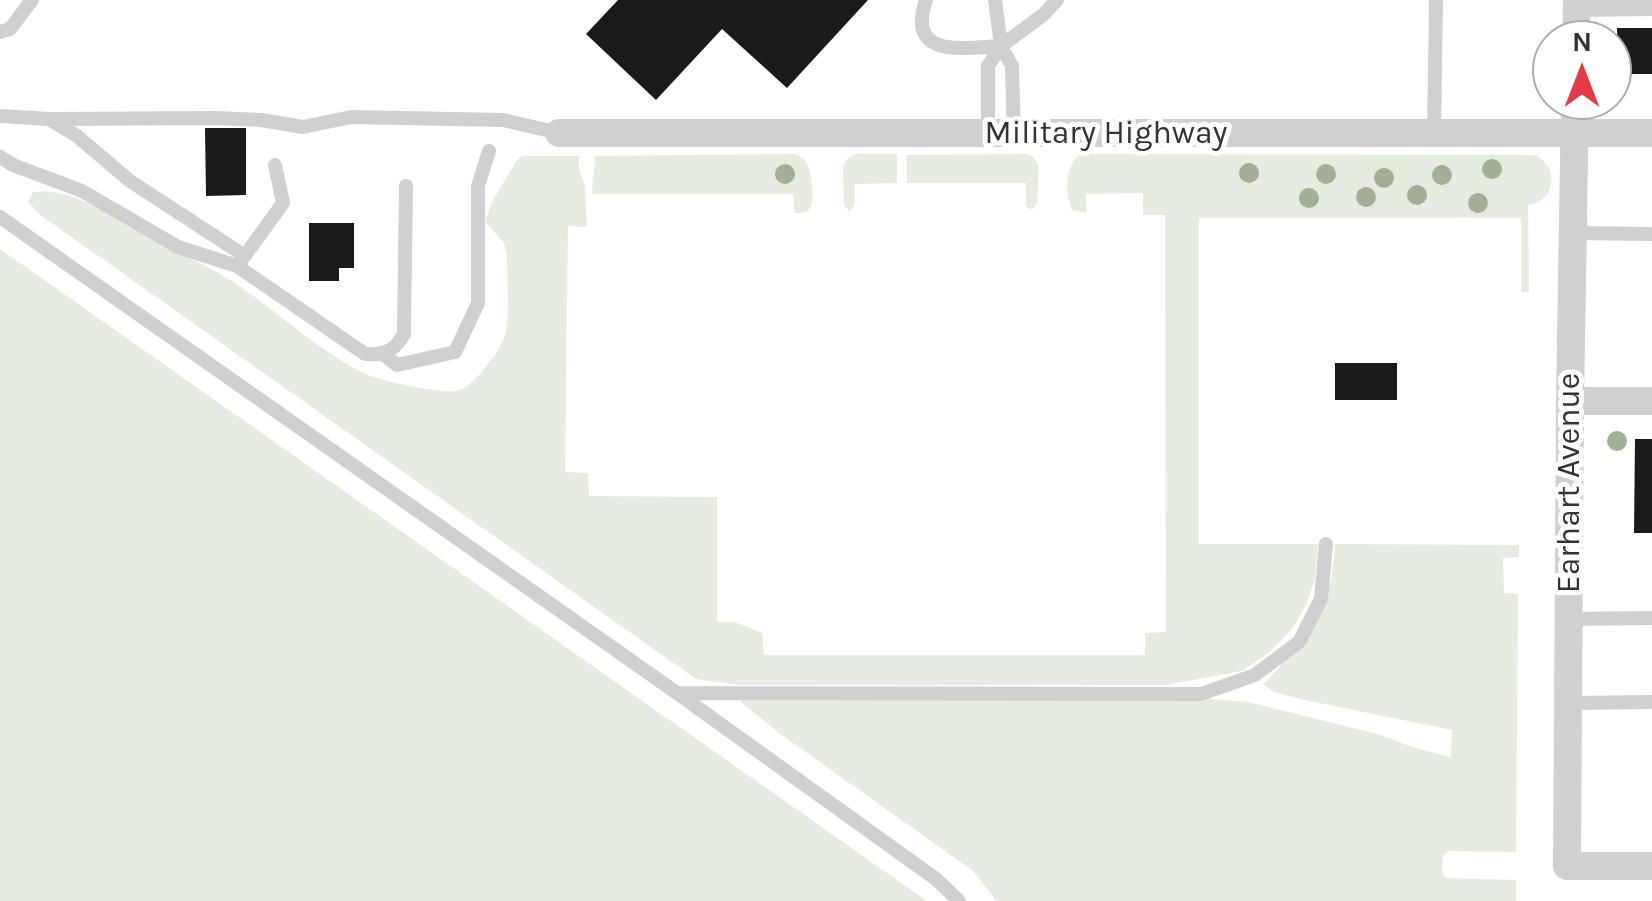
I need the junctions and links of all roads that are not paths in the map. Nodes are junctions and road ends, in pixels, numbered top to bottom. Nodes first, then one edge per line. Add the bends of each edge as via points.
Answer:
1 (32, 0) edge
2 (926, 0) edge
3 (995, 0) edge
4 (1057, 0) edge
5 (1436, 0) edge
6 (1577, 2) edge
7 (1652, 2) edge
8 (0, 32) edge
9 (1001, 46) junction
10 (0, 116) edge
11 (49, 119) junction
12 (1575, 120) edge
13 (1652, 133) edge
14 (560, 134) joint
15 (1434, 134) junction
16 (1575, 134) junction
17 (1001, 135) junction
18 (489, 151) dead end
19 (0, 157) edge
20 (276, 165) dead end
21 (406, 186) dead end
22 (0, 217) edge
23 (1573, 234) junction
24 (1652, 234) edge
25 (241, 261) junction
26 (384, 355) junction
27 (1570, 401) junction
28 (1652, 402) edge
29 (1326, 544) dead end
30 (1569, 618) junction
31 (1652, 618) edge
32 (677, 693) junction
33 (1652, 702) edge
34 (1568, 703) junction
35 (1652, 866) edge
36 (960, 901) edge

1 - 8 lane
2 - 9 lane via 923,31 932,44
3 - 9 lane
4 - 9 lane
5 - 15 lane
6 - 7 street
9 - 17 lane via 1012,66
9 - 17 lane via 988,66
10 - 11 lane
11 - 14 lane via 215,118 303,126 351,117 502,120
11 - 25 lane
12 - 16 street, Earhart Avenue
13 - 16 street, Military Highway
14 - 17 street, Military Highway
15 - 16 street, Military Highway
15 - 17 street, Military Highway
16 - 23 street, Earhart Avenue
18 - 26 lane via 478,186 478,303 456,352 396,365
19 - 25 lane via 82,191 178,247
20 - 25 lane via 283,204
21 - 26 lane via 404,334
22 - 32 lane
23 - 24 lane
23 - 27 street, Earhart Avenue
25 - 26 lane via 345,342 365,354
27 - 28 street
27 - 30 street, Earhart Avenue
29 - 32 lane via 1321,600 1298,642 1254,675 1201,694
30 - 31 lane
30 - 34 street, Earhart Avenue
32 - 36 lane
33 - 34 lane
34 - 35 street, Earhart Avenue via 1567,866

